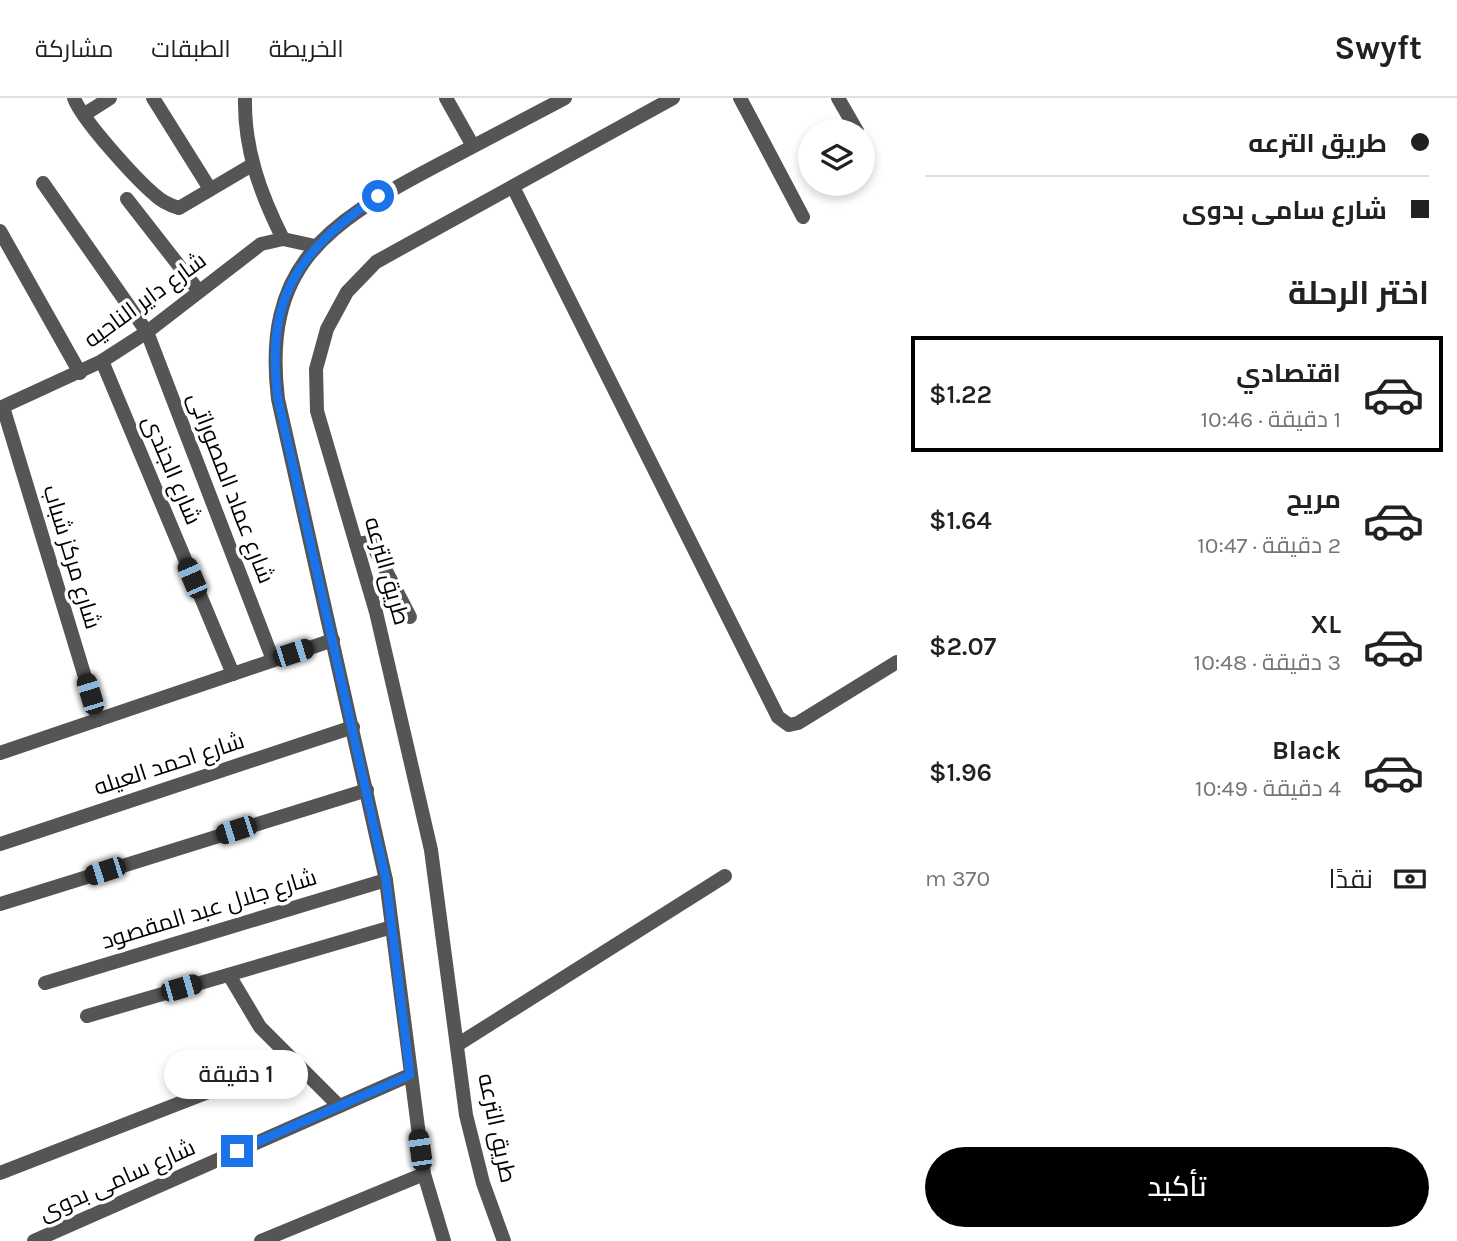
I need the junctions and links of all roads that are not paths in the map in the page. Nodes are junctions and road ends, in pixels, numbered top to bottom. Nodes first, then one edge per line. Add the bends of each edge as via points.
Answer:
1 (74, 98) edge
2 (110, 98) edge
3 (152, 98) edge
4 (244, 98) edge
5 (446, 98) edge
6 (565, 98) edge
7 (673, 98) edge
8 (740, 98) edge
9 (838, 98) edge
10 (85, 114) junction
11 (850, 119) edge
12 (473, 146) junction
13 (252, 164) junction
14 (43, 183) dead end
15 (513, 187) junction
16 (210, 189) junction
17 (127, 199) dead end
18 (803, 217) dead end
19 (0, 231) edge
20 (283, 239) junction
21 (315, 246) junction
22 (198, 290) junction
23 (147, 332) junction
24 (102, 361) junction
25 (80, 373) junction
26 (1, 407) edge
27 (356, 544) junction
28 (410, 617) dead end
29 (333, 640) junction
30 (273, 660) junction
31 (897, 662) edge
32 (233, 674) junction
33 (98, 720) junction
34 (353, 727) junction
35 (0, 753) edge
36 (366, 790) junction
37 (0, 844) edge
38 (725, 876) dead end
39 (386, 880) junction
40 (0, 904) edge
41 (392, 927) junction
42 (229, 975) junction
43 (45, 983) dead end
44 (87, 1016) dead end
45 (457, 1045) junction
46 (291, 1060) junction
47 (410, 1075) junction
48 (339, 1106) junction
49 (0, 1173) edge
50 (424, 1174) junction
51 (34, 1241) edge
52 (261, 1241) edge
53 (444, 1241) edge
54 (504, 1241) edge

1 - 10 street
2 - 10 street
3 - 16 street
4 - 13 street
5 - 12 street
6 - 12 street
7 - 15 street, طريق الترعه
8 - 18 street
9 - 11 street
10 - 16 street via 167,205 179,208
12 - 21 street via 378,196
13 - 16 street
13 - 20 street
14 - 23 street, شارع عماد المصوراتى
15 - 27 street, طريق الترعه via 376,262 347,292 327,329 316,369 317,411
15 - 31 street via 778,717 789,725 798,723
17 - 22 street
19 - 25 street
20 - 21 street
20 - 22 street, شارع داير الناحيه via 261,244
21 - 29 street via 292,280 278,318 273,359
22 - 23 street, شارع داير الناحيه
23 - 24 street, شارع داير الناحيه
23 - 30 street, شارع عماد المصوراتى
24 - 25 street, شارع داير الناحيه
24 - 32 street, شارع الجندى
25 - 26 street, شارع داير الناحيه
26 - 33 street, شارع مركز شباب
27 - 28 street via 371,542
27 - 45 street, طريق الترعه via 431,850
29 - 30 street
29 - 34 street
30 - 32 street
32 - 33 street
33 - 35 street
34 - 36 street
34 - 37 street, شارع احمد العيله
36 - 39 street
36 - 40 street
38 - 45 street
39 - 41 street
39 - 43 street, شارع جلال عبد المقصود
41 - 42 street
41 - 47 street
42 - 44 street
42 - 46 street via 260,1027
45 - 54 street, طريق الترعه via 469,1126
46 - 48 street
46 - 49 street
47 - 48 street, شارع سامى بدوى
47 - 50 street
48 - 51 street, شارع سامى بدوى
50 - 52 street
50 - 53 street

